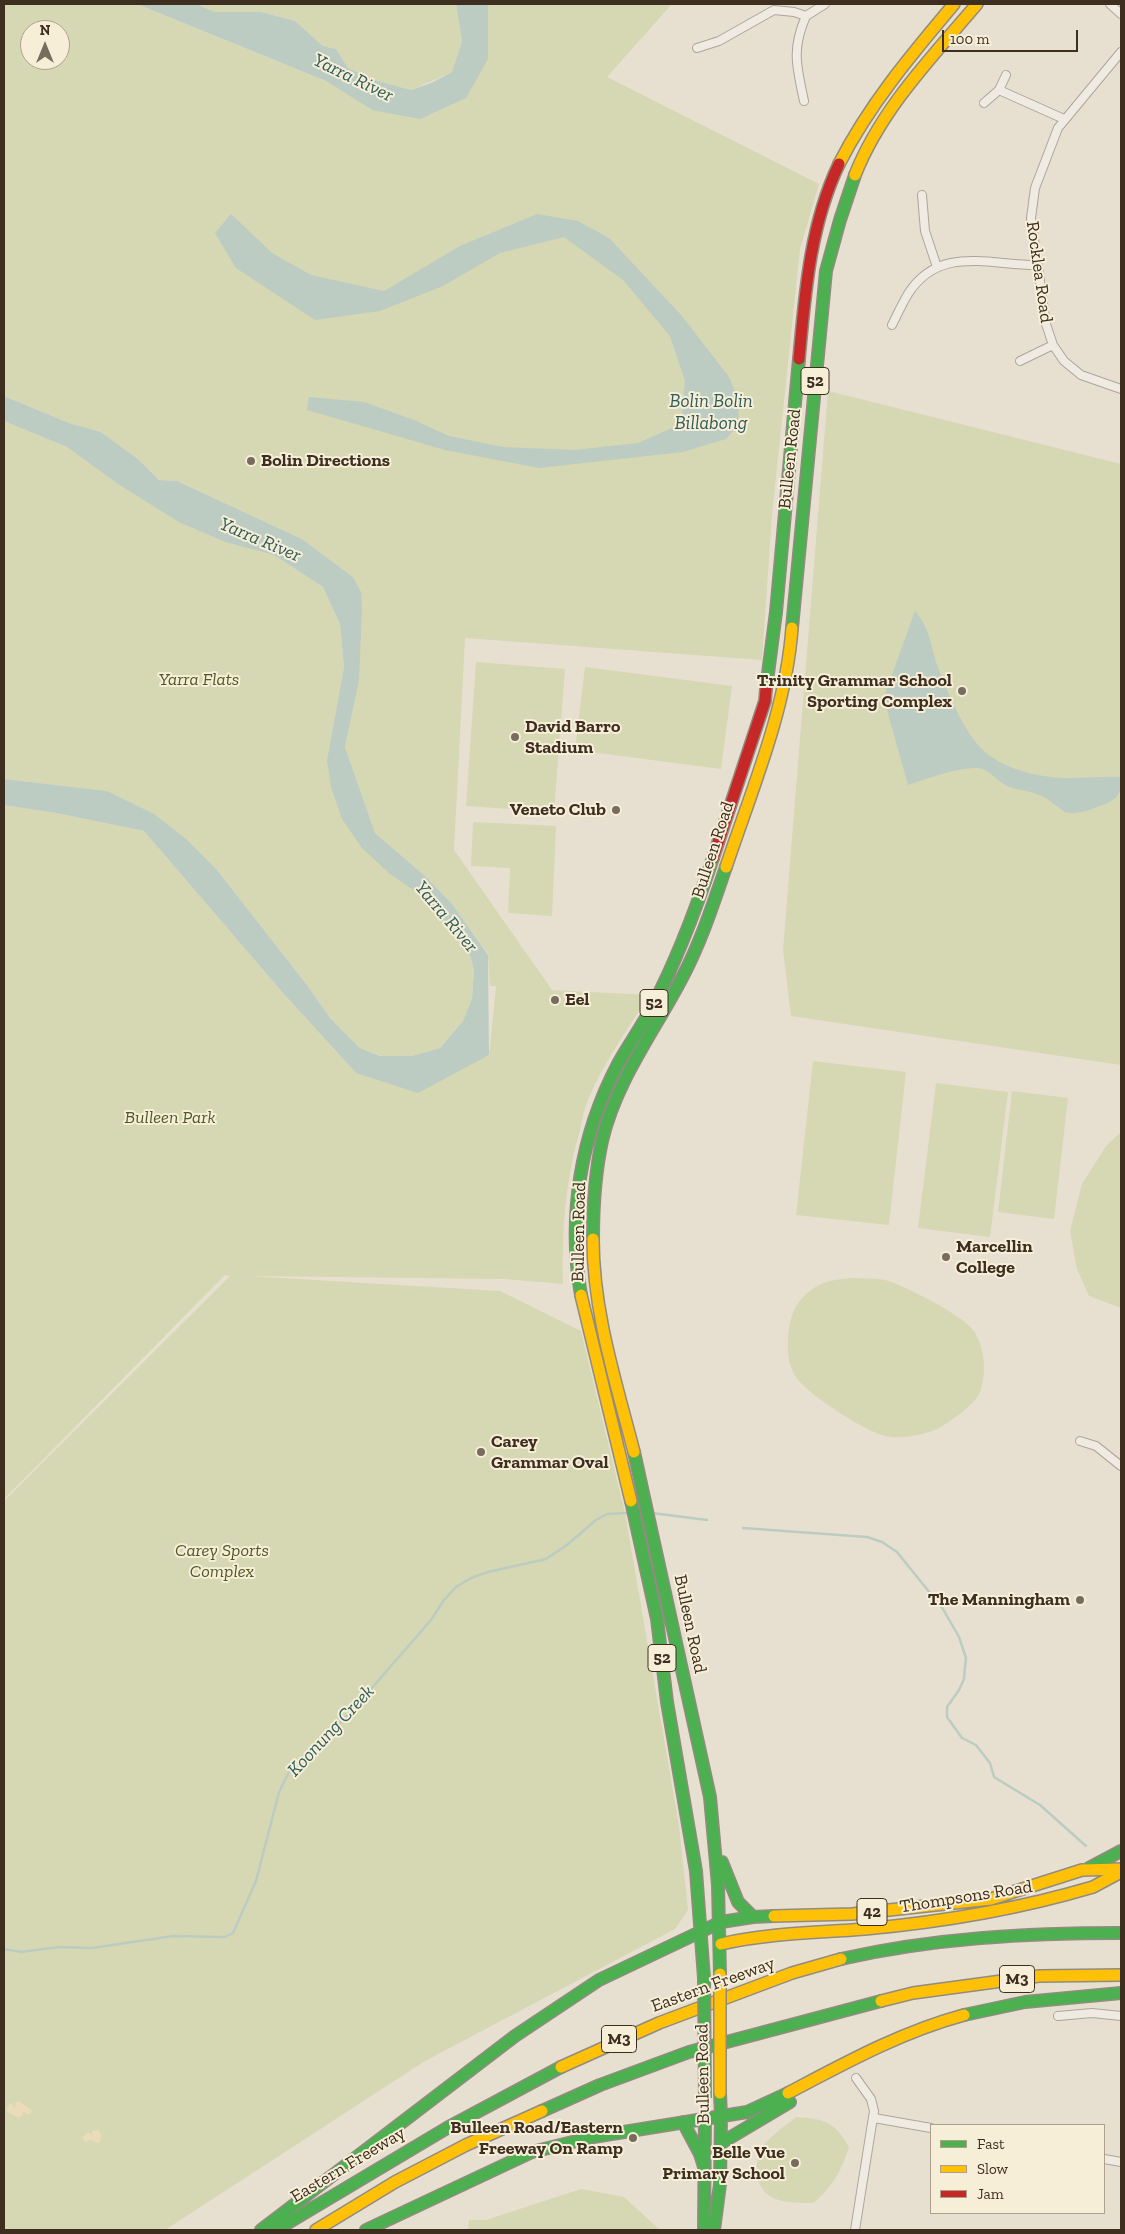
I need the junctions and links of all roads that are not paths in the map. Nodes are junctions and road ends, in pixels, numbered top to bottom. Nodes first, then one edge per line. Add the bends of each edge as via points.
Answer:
1 (825, 4) edge
2 (954, 4) edge
3 (977, 4) edge
4 (1110, 4) edge
5 (1121, 14) edge
6 (806, 16) junction
7 (697, 48) dead end
8 (1121, 52) edge
9 (904, 64) junction
10 (919, 73) junction
11 (1006, 75) dead end
12 (999, 90) junction
13 (804, 101) dead end
14 (984, 103) dead end
15 (1064, 119) junction
16 (922, 194) dead end
17 (1036, 265) junction
18 (937, 267) junction
19 (892, 325) dead end
20 (1053, 345) junction
21 (1020, 361) dead end
22 (1121, 388) edge
23 (1080, 1441) dead end
24 (1121, 1466) edge
25 (716, 1845) junction
26 (1121, 1851) edge
27 (1082, 1870) junction
28 (1121, 1871) edge
29 (753, 1917) junction
30 (721, 1922) junction
31 (702, 1930) junction
32 (1121, 1933) edge
33 (721, 1944) junction
34 (1121, 1975) edge
35 (1121, 1992) edge
36 (913, 1993) junction
37 (1058, 2016) dead end
38 (1121, 2016) edge
39 (872, 2049) junction
40 (856, 2078) dead end
41 (721, 2116) junction
42 (705, 2118) junction
43 (874, 2118) junction
44 (683, 2122) junction
45 (930, 2128) edge
46 (721, 2143) junction
47 (1105, 2159) edge
48 (1121, 2162) edge
49 (705, 2170) junction
50 (261, 2230) edge
51 (276, 2230) edge
52 (316, 2230) edge
53 (366, 2230) edge
54 (704, 2230) edge
55 (714, 2230) edge
56 (855, 2230) edge

1 - 6 street
2 - 9 main road, Bulleen Road / 52
3 - 10 main road, Bulleen Road / 52
4 - 5 street
6 - 7 street via 774,10 719,42
6 - 13 street via 799,32 795,59
8 - 15 street, Rocklea Road
9 - 10 main road via 900,72 902,78 908,79
9 - 31 main road, Bulleen Road / 52 via 856,131 827,192 815,232 806,282 766,701 691,925 653,1006 603,1096 581,1171 574,1235 581,1297 657,1620
10 - 25 main road, Bulleen Road / 52 via 872,139 850,187 828,262 791,642 778,713 705,929 684,974 623,1083 602,1141 593,1201 596,1294 704,1769
11 - 12 street
12 - 14 street
12 - 15 street
15 - 17 street, Rocklea Road via 1052,142 1032,202
16 - 18 street via 925,231
17 - 18 street via 969,260
17 - 20 street, Rocklea Road
18 - 19 street via 914,285
20 - 21 street
20 - 22 street, Rocklea Road via 1064,361 1081,375
23 - 24 street via 1096,1446
25 - 29 main road via 735,1897
25 - 30 main road, Bulleen Road / 52
26 - 27 main road, Thompsons Road / 42
27 - 28 main road
27 - 29 main road, Thompsons Road / 42 via 991,1899 852,1914
28 - 33 main road, Thompsons Road / 42 via 1093,1887 1056,1899 984,1914 893,1926 740,1939
29 - 30 main road, Thompsons Road / 42
30 - 31 main road, Thompsons Road / 42
30 - 33 main road, Bulleen Road / 52
31 - 42 main road, Bulleen Road, bridge
31 - 50 main road, Thompsons Road via 599,1980 514,2036
32 - 51 main road, Eastern Freeway / M3 via 1074,1932 971,1940 874,1953 815,1966 625,2036 433,2135
33 - 41 main road, Bulleen Road, bridge
34 - 36 main road, M3 via 1039,1976
35 - 36 main road, M3 via 1040,1983
35 - 39 main road via 1080,1994 990,2008 942,2021
36 - 52 main road, M3 via 714,2044 640,2069 466,2145
37 - 38 street via 1092,2013
39 - 41 main road via 759,2108
39 - 46 main road
40 - 43 street via 873,2103
41 - 42 main road
41 - 46 main road, Bulleen Road
42 - 44 main road
42 - 49 main road, Bulleen Road
43 - 45 street
43 - 56 street
44 - 49 main road
44 - 53 main road via 593,2137 532,2152
46 - 55 main road, Bulleen Road
47 - 48 street
49 - 54 main road, Bulleen Road

